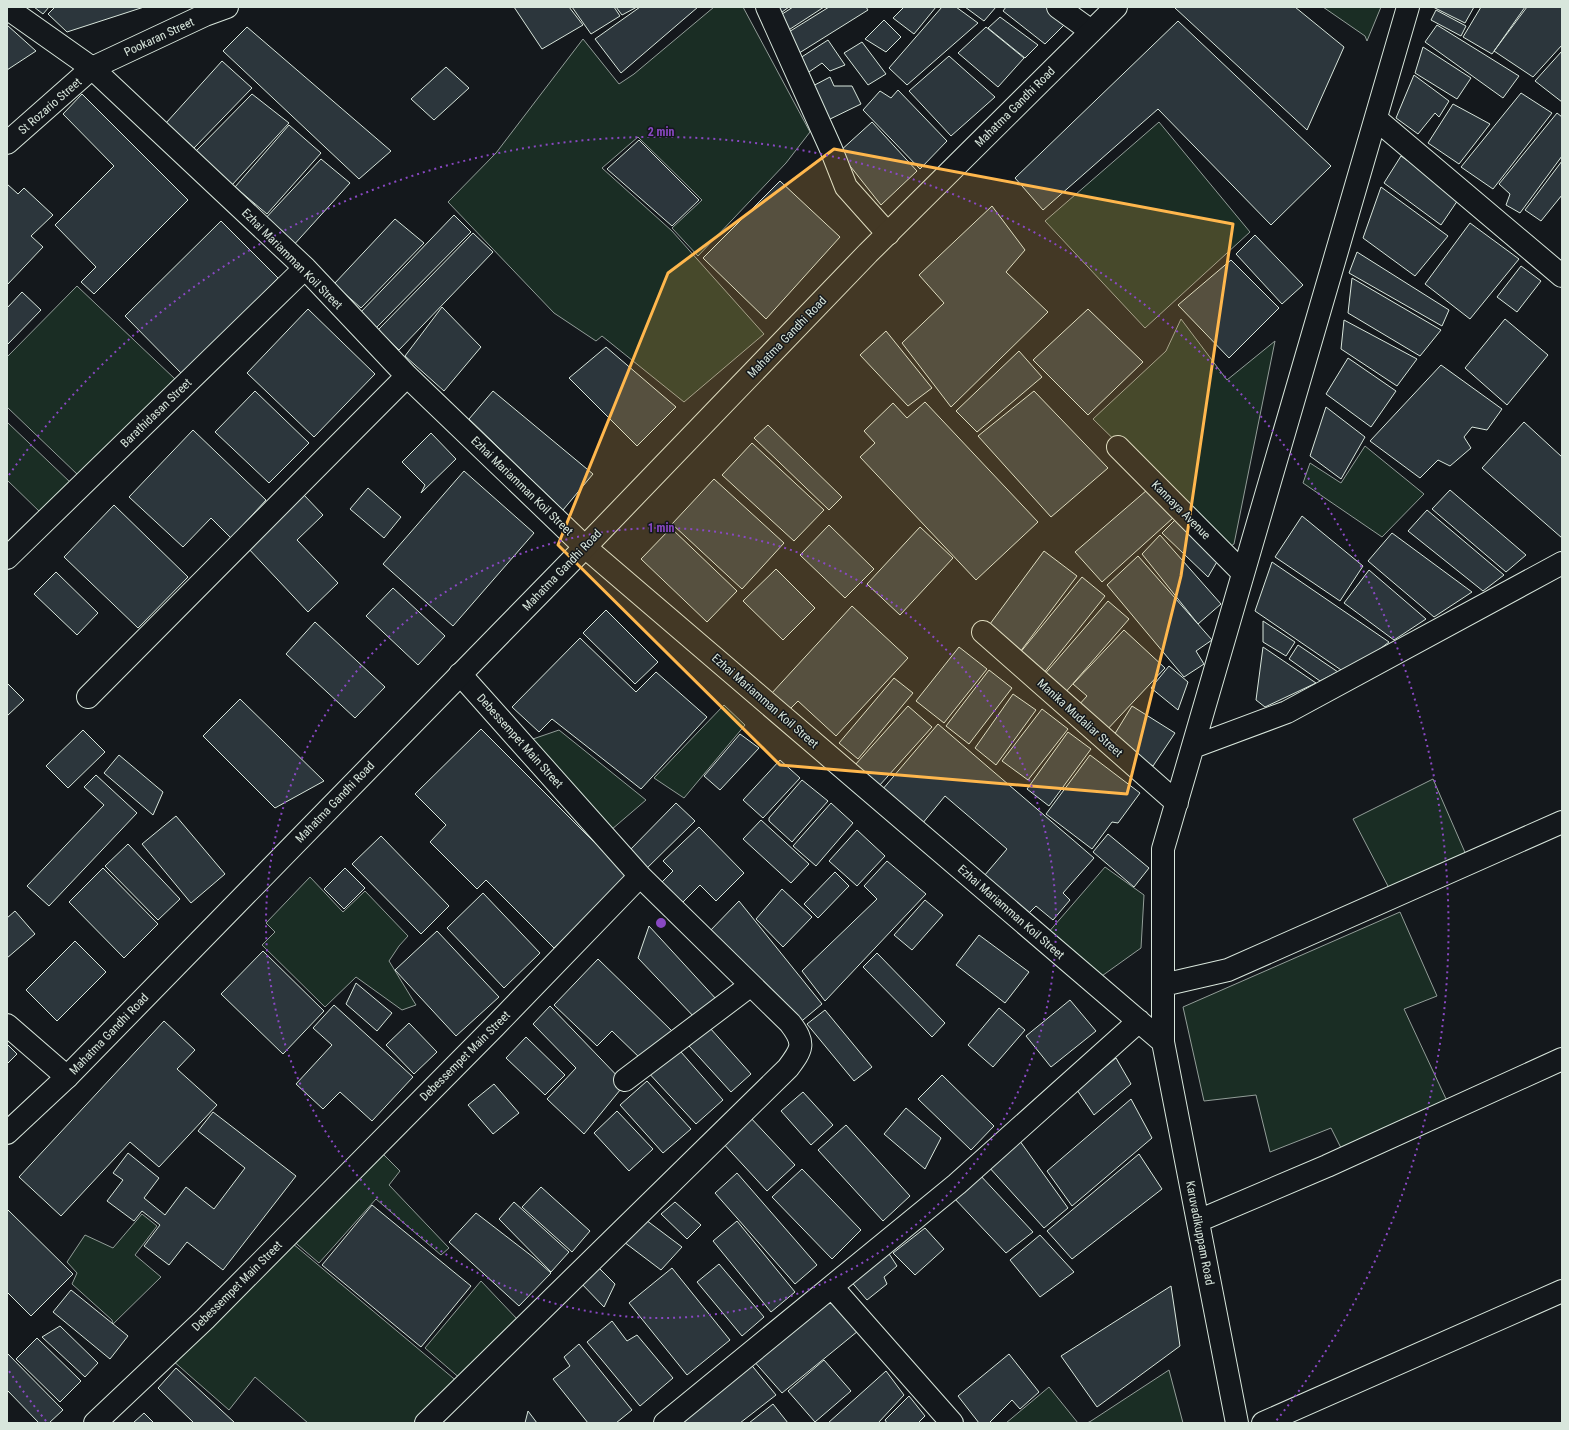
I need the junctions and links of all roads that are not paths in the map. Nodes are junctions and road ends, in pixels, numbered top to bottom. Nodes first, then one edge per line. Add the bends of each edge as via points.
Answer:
1 (227, 7) edge
2 (767, 7) edge
3 (1058, 7) edge
4 (1116, 7) edge
5 (1408, 7) edge
6 (7, 8) edge
7 (1090, 32) junction
8 (92, 68) junction
9 (1376, 119) junction
10 (7, 143) edge
11 (888, 234) junction
12 (305, 268) junction
13 (1562, 276) edge
14 (407, 376) junction
15 (1118, 447) dead end
16 (585, 547) junction
17 (7, 558) edge
18 (1562, 563) edge
19 (1243, 573) junction
20 (984, 632) dead end
21 (460, 674) junction
22 (88, 697) dead end
23 (1193, 747) junction
24 (1176, 803) junction
25 (1562, 822) edge
26 (640, 876) junction
27 (751, 985) junction
28 (1163, 985) junction
29 (1139, 1021) junction
30 (7, 1025) edge
31 (1163, 1042) junction
32 (1562, 1059) edge
33 (67, 1077) junction
34 (625, 1080) dead end
35 (7, 1133) edge
36 (1198, 1221) junction
37 (832, 1286) junction
38 (1562, 1291) edge
39 (672, 1421) edge
40 (95, 1423) edge
41 (426, 1423) edge
42 (952, 1423) edge
43 (1237, 1423) edge
44 (1263, 1423) edge

1 - 8 street, Pookaran Street
2 - 11 street via 846,187
3 - 7 street
4 - 7 street, Mahatma Gandhi Road
5 - 9 street, Karuvadikuppam Road
6 - 8 street, Ezhai Mariamman Koil Street
7 - 11 street, Mahatma Gandhi Road
8 - 10 street, St Rozario Street
8 - 12 street, Ezhai Mariamman Koil Street
9 - 13 street
9 - 19 street, Karuvadikuppam Road
11 - 16 street, Mahatma Gandhi Road
12 - 14 street, Ezhai Mariamman Koil Street
12 - 17 street, Barathidasan Street
14 - 16 street, Ezhai Mariamman Koil Street
14 - 22 street
15 - 19 street, Kannaya Avenue
16 - 21 street, Mahatma Gandhi Road
16 - 29 street, Ezhai Mariamman Koil Street
18 - 23 street via 1287,712
19 - 23 street, Karuvadikuppam Road
20 - 24 street, Manika Mudaliar Street
21 - 26 street, Debessempet Main Street
21 - 33 street, Mahatma Gandhi Road
23 - 24 street, Karuvadikuppam Road
24 - 28 street, Karuvadikuppam Road via 1163,849
25 - 28 street via 1228,970
26 - 27 street
26 - 40 street, Debessempet Main Street via 206,1319
27 - 34 street
27 - 41 street via 800,1035 800,1051 788,1068
28 - 31 street, Karuvadikuppam Road
29 - 31 street, Ezhai Mariamman Koil Street
29 - 37 street via 957,1184
30 - 33 street
31 - 36 street, Karuvadikuppam Road
32 - 36 street via 1327,1166
33 - 35 street, Mahatma Gandhi Road
36 - 43 street, Karuvadikuppam Road
37 - 39 street
37 - 42 street
38 - 44 street

